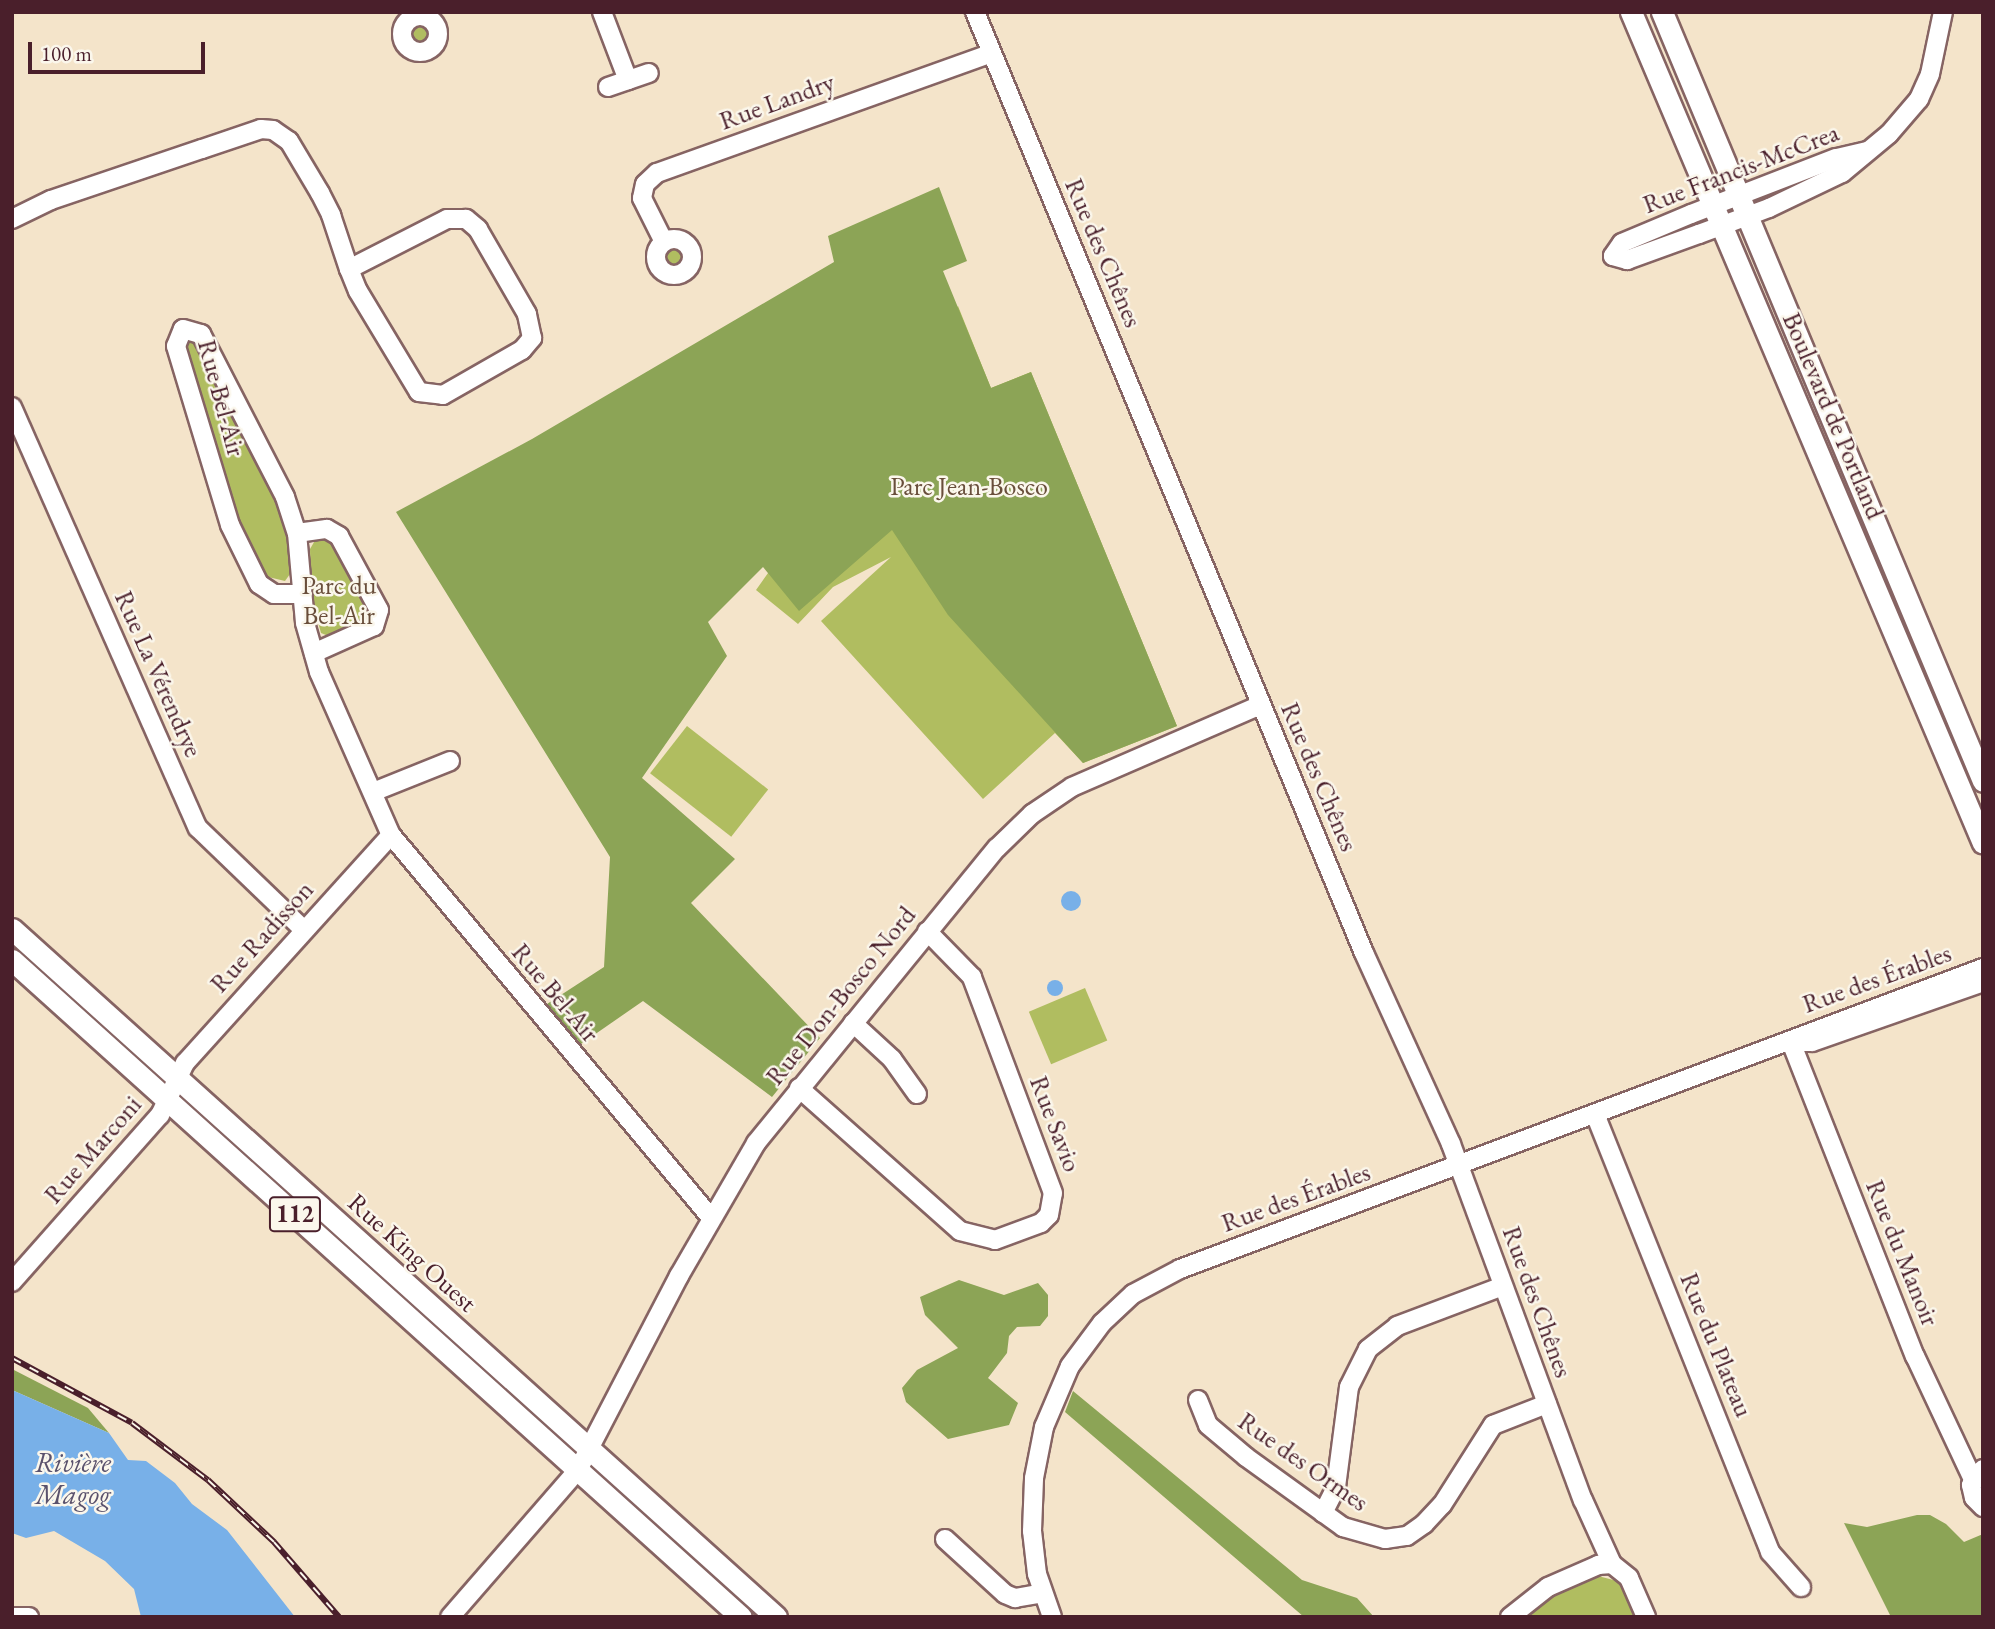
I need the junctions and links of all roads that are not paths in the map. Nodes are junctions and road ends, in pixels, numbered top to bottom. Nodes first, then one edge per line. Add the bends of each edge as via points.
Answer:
1 (601, 12) edge
2 (975, 12) edge
3 (1631, 12) edge
4 (1662, 12) edge
5 (1943, 12) edge
6 (990, 54) junction
7 (649, 73) dead end
8 (628, 80) junction
9 (608, 87) dead end
10 (1867, 151) junction
11 (1739, 195) junction
12 (1713, 205) junction
13 (1747, 216) junction
14 (12, 219) edge
15 (1722, 226) junction
16 (664, 242) dead end
17 (349, 269) junction
18 (12, 407) edge
19 (297, 533) junction
20 (302, 593) junction
21 (314, 653) junction
22 (1261, 705) junction
23 (450, 761) dead end
24 (1983, 781) edge
25 (373, 792) junction
26 (391, 835) junction
27 (1983, 843) edge
28 (12, 929) edge
29 (303, 929) junction
30 (927, 931) junction
31 (12, 960) edge
32 (1983, 968) edge
33 (1983, 982) edge
34 (853, 1023) junction
35 (1791, 1042) junction
36 (176, 1077) junction
37 (799, 1088) junction
38 (917, 1094) dead end
39 (169, 1101) junction
40 (1595, 1114) junction
41 (1458, 1164) junction
42 (711, 1218) junction
43 (12, 1282) edge
44 (1503, 1286) junction
45 (1198, 1400) dead end
46 (1547, 1404) junction
47 (589, 1449) junction
48 (578, 1470) junction
49 (1978, 1474) edge
50 (1983, 1507) edge
51 (1323, 1513) junction
52 (945, 1539) dead end
53 (1612, 1564) junction
54 (1801, 1587) dead end
55 (1042, 1593) junction
56 (14, 1617) edge
57 (29, 1617) edge
58 (450, 1617) edge
59 (741, 1617) edge
60 (776, 1617) edge
61 (1052, 1617) edge
62 (1510, 1617) edge
63 (1646, 1617) edge

1 - 8 street
2 - 6 street, Rue des Chênes
3 - 12 main road, Boulevard de Portland
4 - 11 main road, Boulevard de Portland
5 - 10 street via 1926,87 1899,124
6 - 16 street, Rue Landry via 657,173 645,184 642,198
6 - 22 street, Rue des Chênes
7 - 8 street
8 - 9 street
10 - 11 street, Rue Francis-McCrea
10 - 13 street, Rue Francis-McCrea via 1842,173
11 - 12 street, Rue Francis-McCrea
11 - 13 main road, Boulevard de Portland
12 - 15 main road, Boulevard de Portland
12 - 15 street, Rue Francis-McCrea via 1622,243 1613,256 1628,260
13 - 15 street, Rue Francis-McCrea
13 - 24 main road, Boulevard de Portland
14 - 17 street via 51,200 267,129 289,141 320,193
15 - 27 main road, Boulevard de Portland
17 - 17 street via 414,385 426,395 452,390 522,350 532,338 527,314 478,229 466,219 447,219
18 - 29 street, Rue La Vérendrye via 198,828
19 - 20 street, Rue Bel-Air
19 - 20 street, Rue Bel-Air via 265,453 201,334 183,330 176,346 230,525 259,584 274,594
19 - 21 street via 327,529 339,536 380,610 374,626
20 - 21 street, Rue Bel-Air
21 - 25 street, Rue Bel-Air via 337,721
22 - 30 street, Rue Don-Bosco Nord via 1096,774 1052,798 997,848
22 - 41 street, Rue des Chênes
23 - 25 street
25 - 26 street, Rue Bel-Air
26 - 29 street, Rue Radisson
26 - 42 street, Rue Bel-Air
28 - 36 main road, Rue King Ouest / 112
29 - 36 street, Rue Radisson
30 - 34 street, Rue Don-Bosco Nord
30 - 37 street, Rue Savio via 972,977 1053,1193 1049,1215 1041,1223 995,1240 960,1231
31 - 39 main road, Rue King Ouest / 112
32 - 35 street, Rue des Érables via 1807,1030
33 - 35 street, Rue des Érables via 1812,1042
34 - 37 street, Rue Don-Bosco Nord
34 - 38 street via 892,1059
35 - 40 street, Rue des Érables
35 - 49 street, Rue du Manoir via 1915,1356
36 - 39 street, Rue Marconi
36 - 47 main road, Rue King Ouest / 112
37 - 42 street, Rue Don-Bosco Nord via 756,1143
39 - 43 street, Rue Marconi via 116,1169
39 - 48 main road, Rue King Ouest / 112
40 - 41 street, Rue des Érables
40 - 54 street, Rue du Plateau via 1770,1552
41 - 44 street, Rue des Chênes
41 - 55 street, Rue des Érables via 1180,1269 1133,1294 1101,1323 1070,1366 1044,1427 1032,1508
42 - 47 street, Rue Don-Bosco Nord
44 - 46 street, Rue des Chênes
44 - 51 street via 1397,1326 1368,1349 1349,1387 1336,1487
45 - 51 street, Rue des Ormes via 1202,1417 1213,1431
46 - 51 street, Rue des Ormes via 1493,1425 1442,1505 1407,1535 1385,1539 1358,1534
46 - 53 street, Rue des Chênes
47 - 48 street, Rue Don-Bosco Nord
47 - 60 main road, Rue King Ouest / 112
48 - 58 street, Rue Don-Bosco Nord
48 - 59 main road, Rue King Ouest / 112
49 - 50 street, Rue du Manoir via 1971,1492
52 - 55 street via 1005,1594 1015,1598
53 - 62 street via 1598,1565 1548,1587
53 - 63 street, Rue des Chênes via 1629,1578
55 - 61 street, Rue des Érables
56 - 57 street

